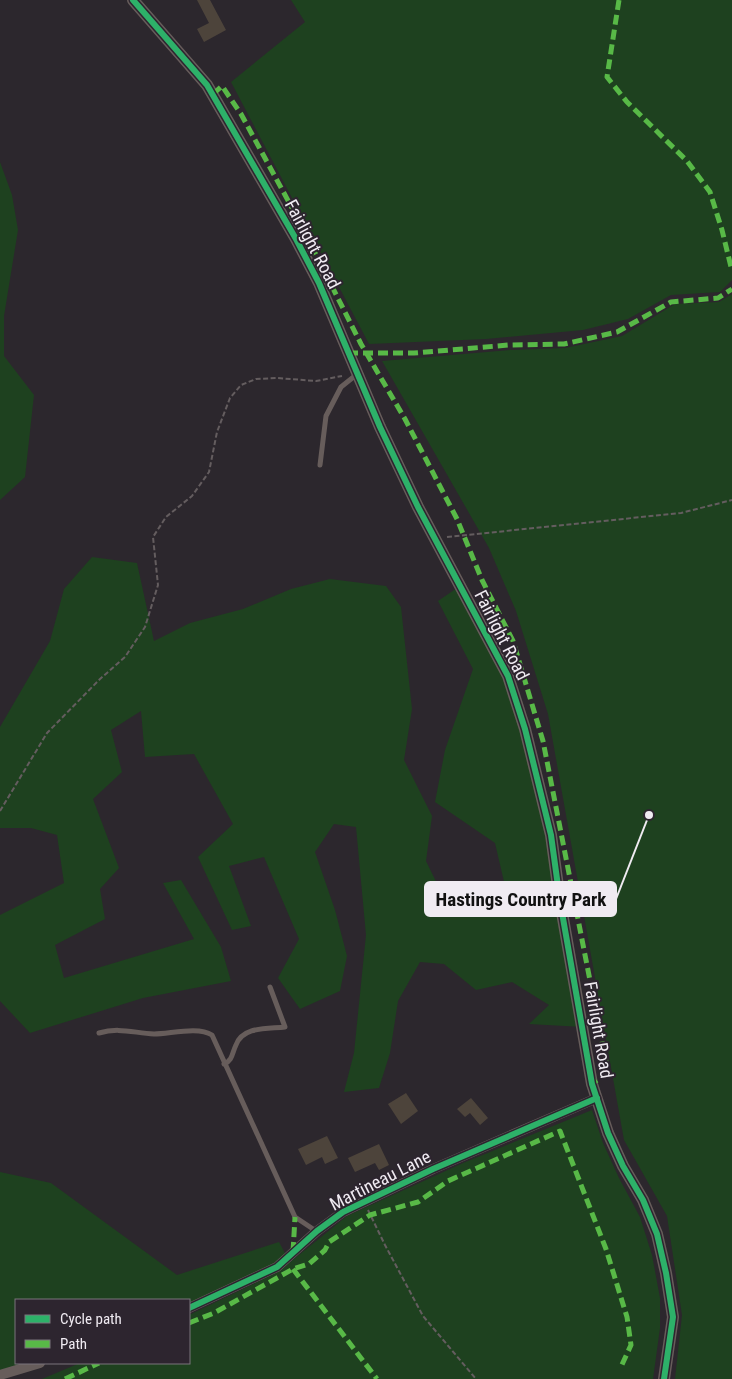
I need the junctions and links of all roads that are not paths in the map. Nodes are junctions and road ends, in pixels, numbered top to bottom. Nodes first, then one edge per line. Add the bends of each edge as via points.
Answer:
1 (133, 0) edge
2 (356, 374) junction
3 (320, 466) dead end
4 (270, 987) dead end
5 (99, 1033) dead end
6 (224, 1064) junction
7 (597, 1098) junction
8 (317, 1231) junction
9 (190, 1308) edge
10 (37, 1364) edge
11 (0, 1376) edge
12 (664, 1379) edge

1 - 2 street, Fairlight Road via 213,94 319,283
2 - 3 lane via 341,387 326,416
2 - 7 street, Fairlight Road via 434,538 508,676 525,729 551,835 592,1084
4 - 6 lane via 285,1027 249,1031 240,1038 230,1061
5 - 6 lane via 114,1030 153,1034 202,1031 212,1035
6 - 8 lane via 295,1217
7 - 8 street, Martineau Lane via 433,1169 343,1212
7 - 12 street, Fairlight Road via 608,1133 656,1234 666,1273 673,1317
8 - 9 street, Martineau Lane via 277,1267
10 - 11 street

